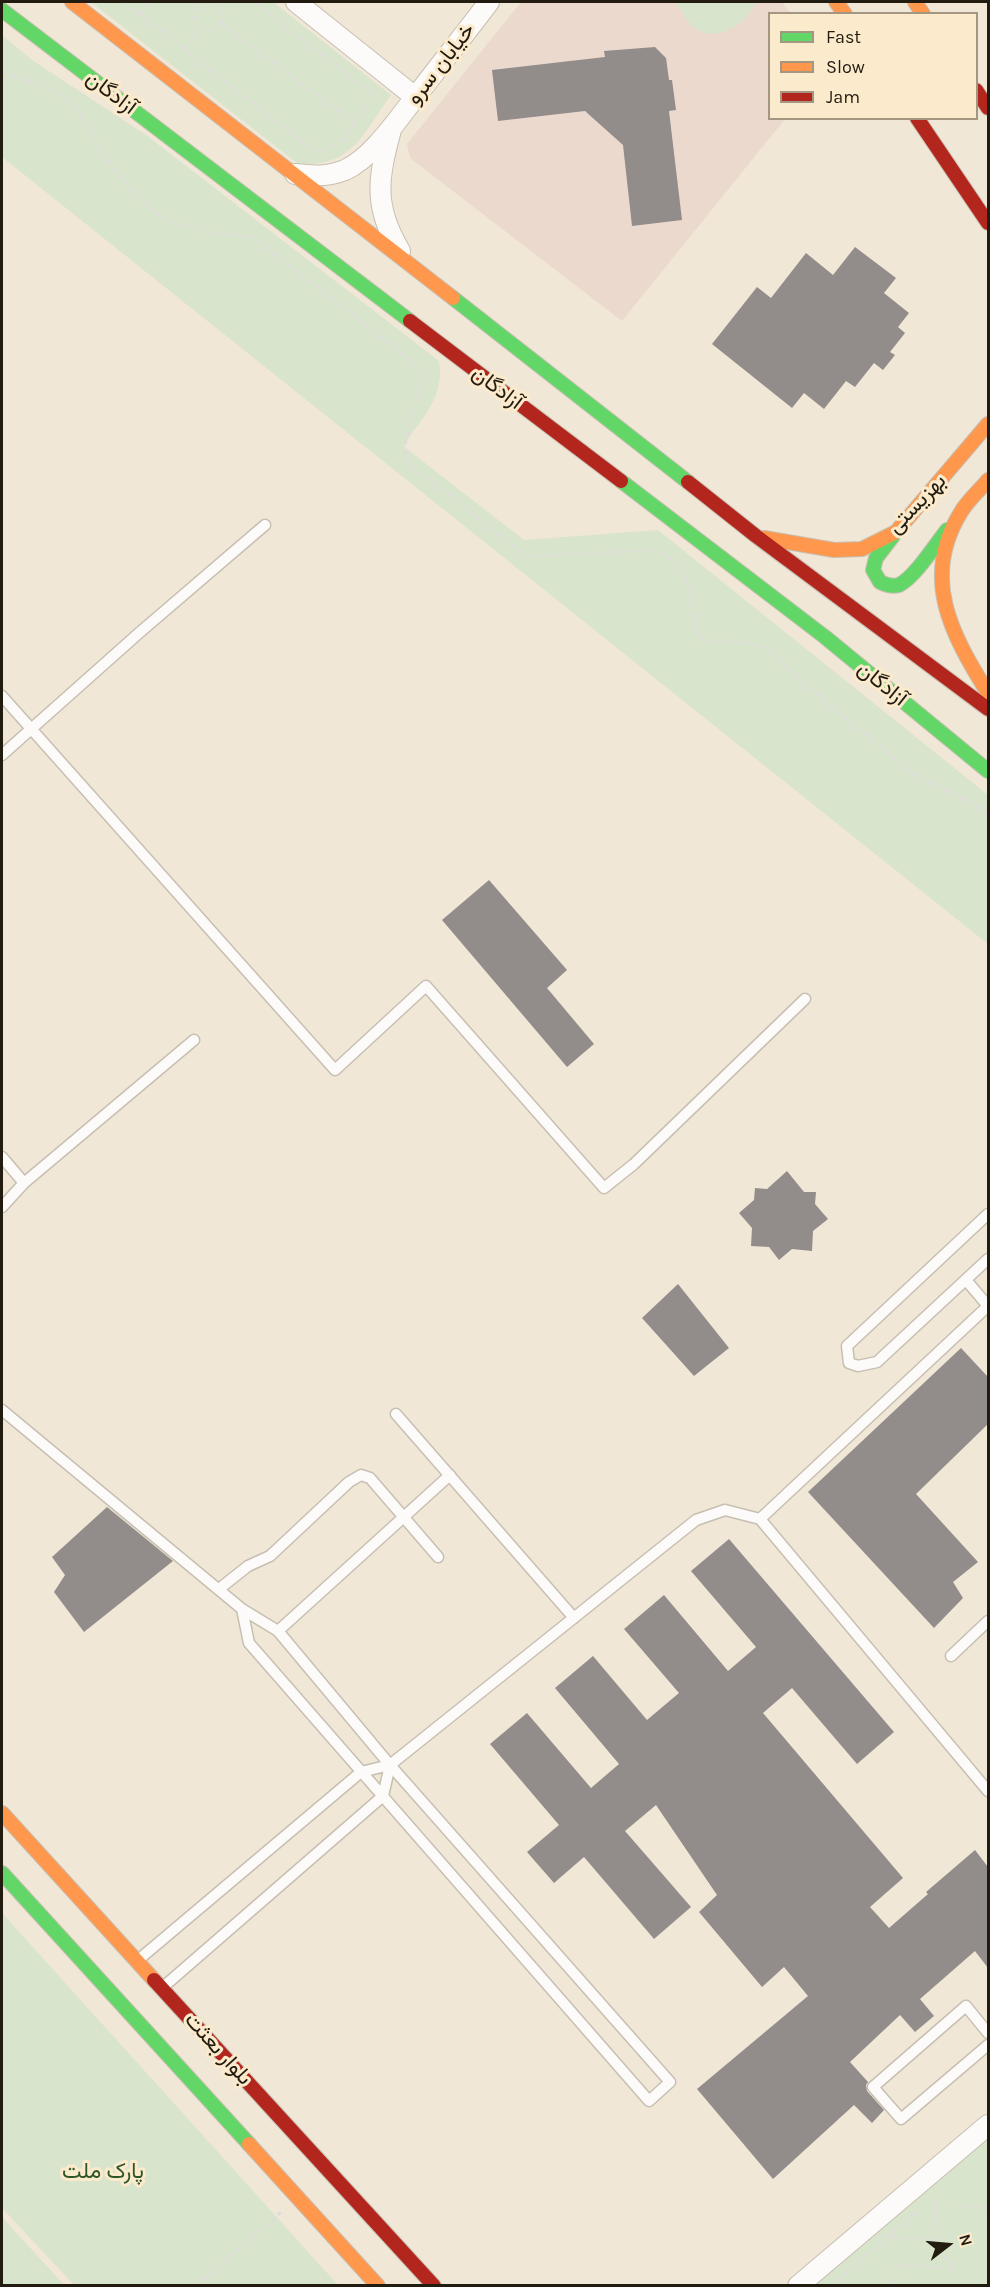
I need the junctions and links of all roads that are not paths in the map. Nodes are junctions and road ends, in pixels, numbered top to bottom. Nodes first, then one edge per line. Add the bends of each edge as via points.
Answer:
1 (72, 2) edge
2 (296, 2) edge
3 (489, 2) edge
4 (2, 10) edge
5 (978, 93) edge
6 (415, 97) junction
7 (988, 108) edge
8 (918, 120) edge
9 (392, 126) junction
10 (295, 174) junction
11 (988, 223) edge
12 (404, 259) junction
13 (988, 424) edge
14 (988, 480) edge
15 (960, 514) junction
16 (265, 525) dead end
17 (896, 532) junction
18 (756, 536) junction
19 (988, 693) edge
20 (2, 696) edge
21 (988, 709) edge
22 (30, 728) junction
23 (2, 755) edge
24 (988, 771) edge
25 (805, 999) dead end
26 (194, 1040) dead end
27 (2, 1157) edge
28 (24, 1183) junction
29 (2, 1207) edge
30 (988, 1214) edge
31 (988, 1259) edge
32 (966, 1280) junction
33 (988, 1306) edge
34 (2, 1410) edge
35 (396, 1414) dead end
36 (450, 1475) junction
37 (405, 1516) junction
38 (760, 1519) junction
39 (438, 1557) dead end
40 (219, 1589) junction
41 (242, 1609) junction
42 (574, 1618) junction
43 (988, 1621) edge
44 (278, 1631) junction
45 (951, 1656) dead end
46 (390, 1765) junction
47 (361, 1772) junction
48 (988, 1791) edge
49 (382, 1796) junction
50 (2, 1813) edge
51 (2, 1873) edge
52 (137, 1961) junction
53 (162, 1988) junction
54 (988, 2033) edge
55 (988, 2045) edge
56 (988, 2125) edge
57 (378, 2286) edge
58 (434, 2286) edge
59 (798, 2286) edge

1 - 10 main road, آزادگان
2 - 6 street
3 - 6 street, خیابان سرو
4 - 24 main road, آزادگان via 825,637
5 - 7 main road
6 - 9 street, خیابان سرو
8 - 11 main road
9 - 10 street, خیابان سرو via 365,156 347,169 317,177
9 - 12 street, خیابان سرو via 379,193 385,220
10 - 12 main road, آزادگان
12 - 18 main road, آزادگان
13 - 17 main road, بهزیستی
14 - 15 main road
15 - 17 main road via 906,580 896,586 884,585 873,572 873,560
15 - 19 main road via 943,556 942,602 956,640
16 - 22 lane
17 - 18 main road, بهزیستی via 862,549 834,550
18 - 21 main road, آزادگان
20 - 22 lane
22 - 23 lane
22 - 25 lane via 335,1070 426,986 604,1188 634,1164
26 - 28 lane
27 - 28 lane
28 - 29 lane
30 - 32 lane via 847,1346 849,1363 858,1366 878,1362
31 - 32 lane
32 - 33 lane
33 - 38 lane
34 - 40 lane
35 - 36 lane
36 - 37 lane
36 - 42 lane
37 - 39 lane
37 - 40 lane via 370,1478 362,1475 349,1482 270,1556 248,1566
37 - 44 lane
38 - 42 lane via 725,1510 696,1520
38 - 48 lane
40 - 41 lane
41 - 44 lane
41 - 47 lane via 249,1643
42 - 46 lane
43 - 45 lane
44 - 46 lane
46 - 47 lane
46 - 49 lane
46 - 49 lane via 670,2082 649,2101
47 - 49 lane
47 - 52 lane
49 - 53 lane
50 - 52 main road, بلوار بعثت
51 - 57 main road, بلوار بعثت
52 - 53 main road, بلوار بعثت
53 - 58 main road, بلوار بعثت
54 - 55 lane via 966,2007 873,2086 901,2119
56 - 59 street

